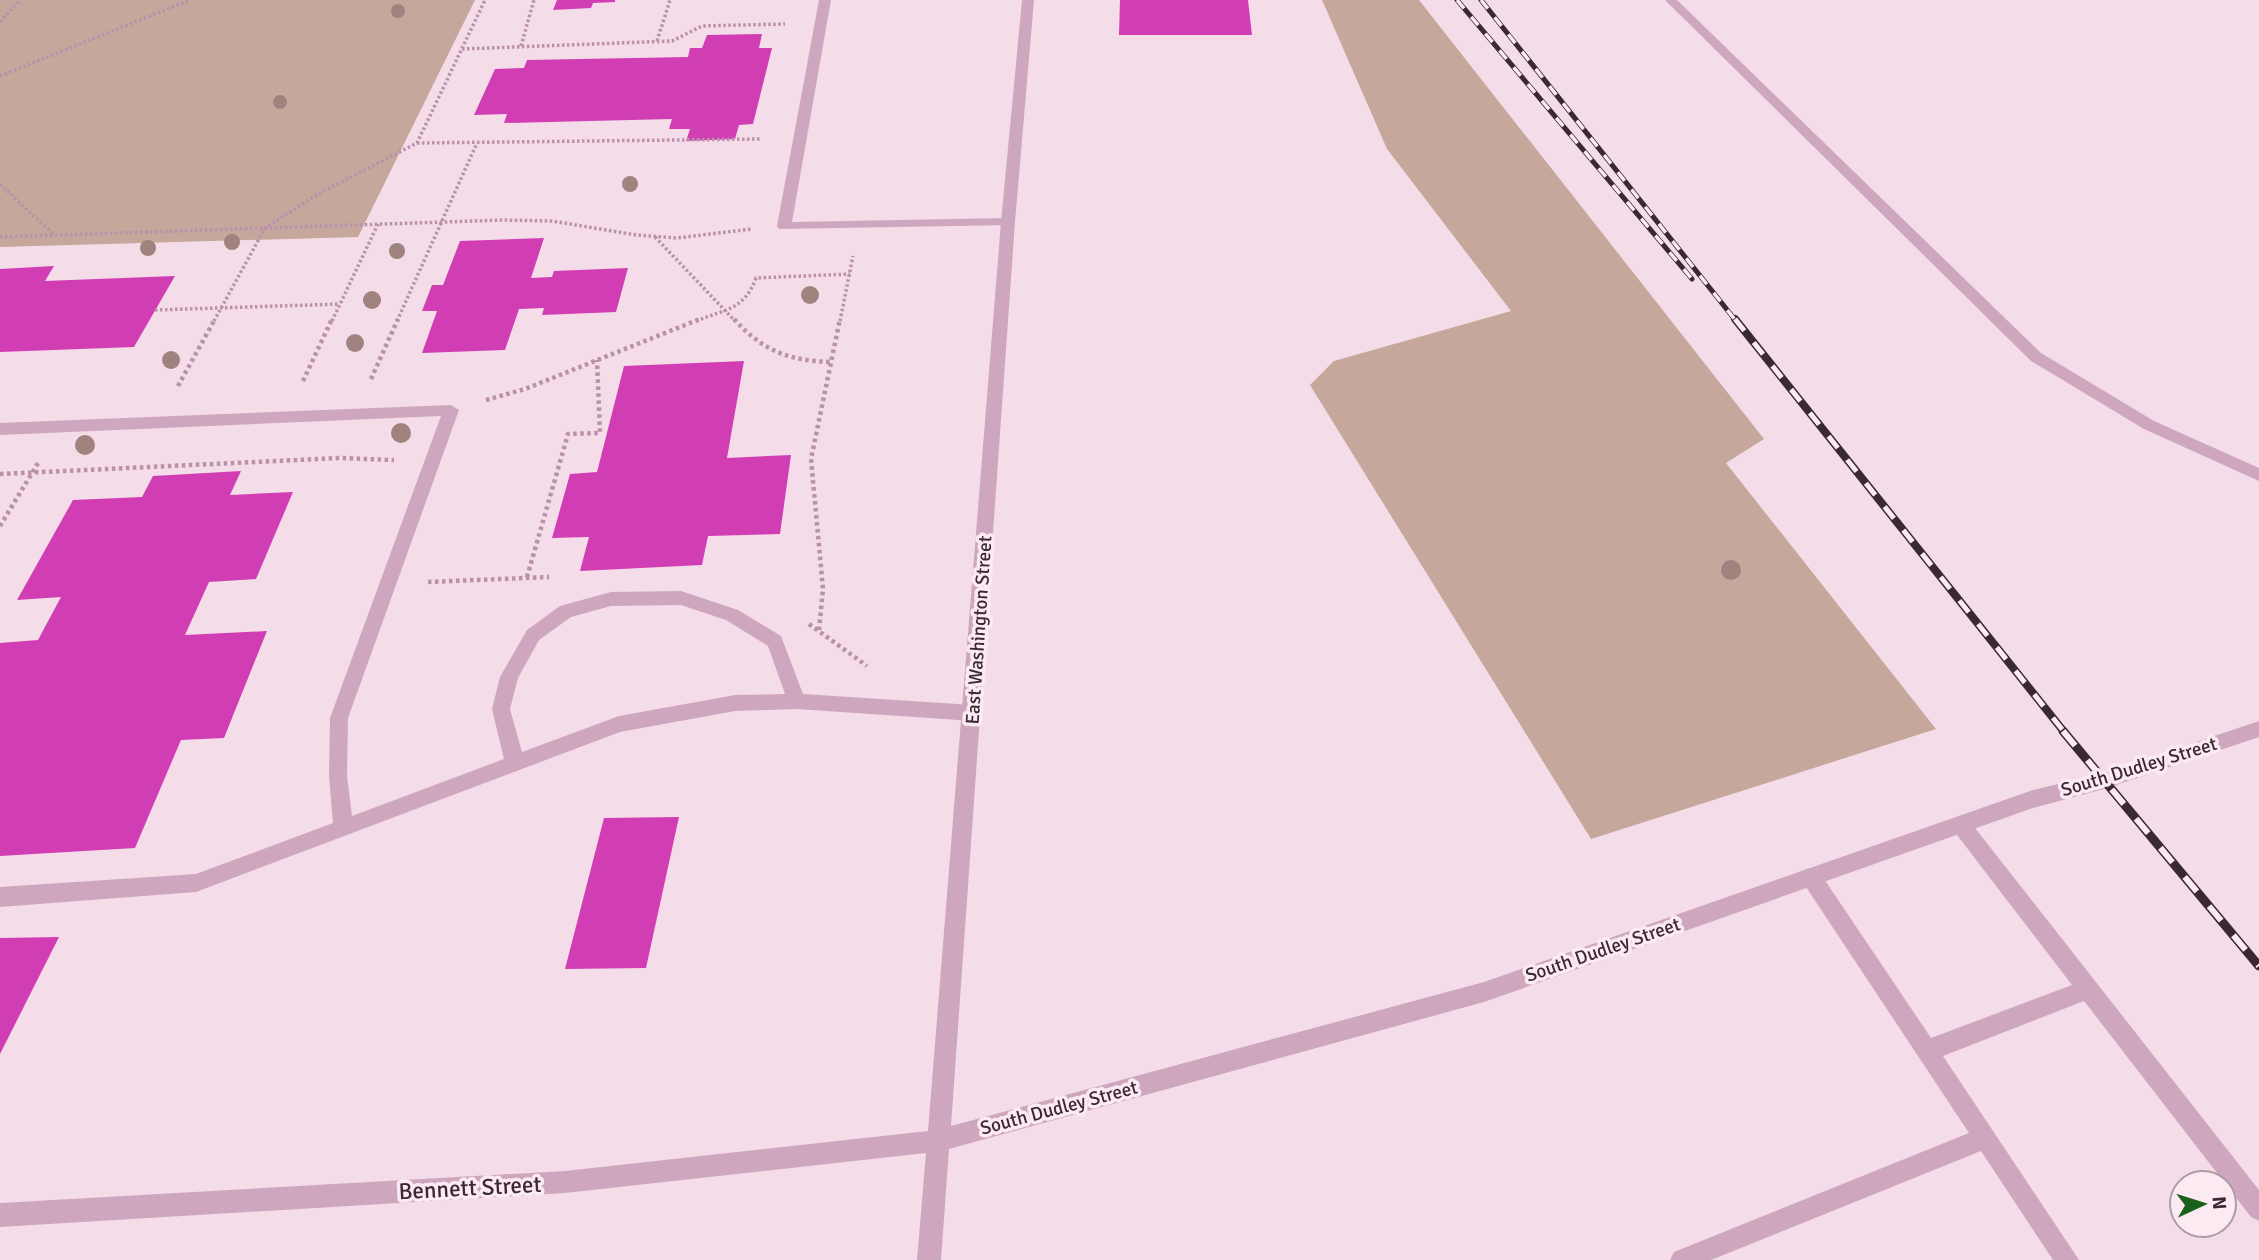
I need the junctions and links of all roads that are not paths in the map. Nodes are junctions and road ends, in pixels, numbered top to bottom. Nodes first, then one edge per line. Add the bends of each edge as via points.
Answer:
1 (825, 0) edge
2 (1028, 0) edge
3 (1671, 0) edge
4 (1008, 222) junction
5 (0, 429) edge
6 (2259, 475) edge
7 (797, 701) junction
8 (973, 713) junction
9 (2259, 729) edge
10 (515, 763) junction
11 (1961, 825) junction
12 (343, 827) junction
13 (1811, 877) junction
14 (0, 897) edge
15 (2090, 988) junction
16 (1927, 1052) junction
17 (1986, 1138) junction
18 (937, 1141) junction
19 (2259, 1209) edge
20 (0, 1216) edge
21 (929, 1260) edge
22 (1682, 1260) edge
23 (2067, 1260) edge

1 - 4 street via 784,226
2 - 4 street, East Washington Street
3 - 6 street via 2036,357 2149,425
4 - 8 street, East Washington Street
5 - 12 street via 451,410 339,718
7 - 8 street
7 - 10 street via 735,703 619,724
7 - 10 street via 775,641 732,615 681,598 611,599 566,611 533,635 509,677 501,709
8 - 18 street, East Washington Street
9 - 11 street, South Dudley Street
10 - 12 street
11 - 13 street, South Dudley Street
11 - 15 street
12 - 14 street via 196,883
13 - 16 street
13 - 18 street, South Dudley Street via 1484,992
15 - 16 street
15 - 19 street
16 - 17 street
17 - 22 street
17 - 23 street
18 - 20 street, Bennett Street via 565,1182
18 - 21 street, East Washington Street

